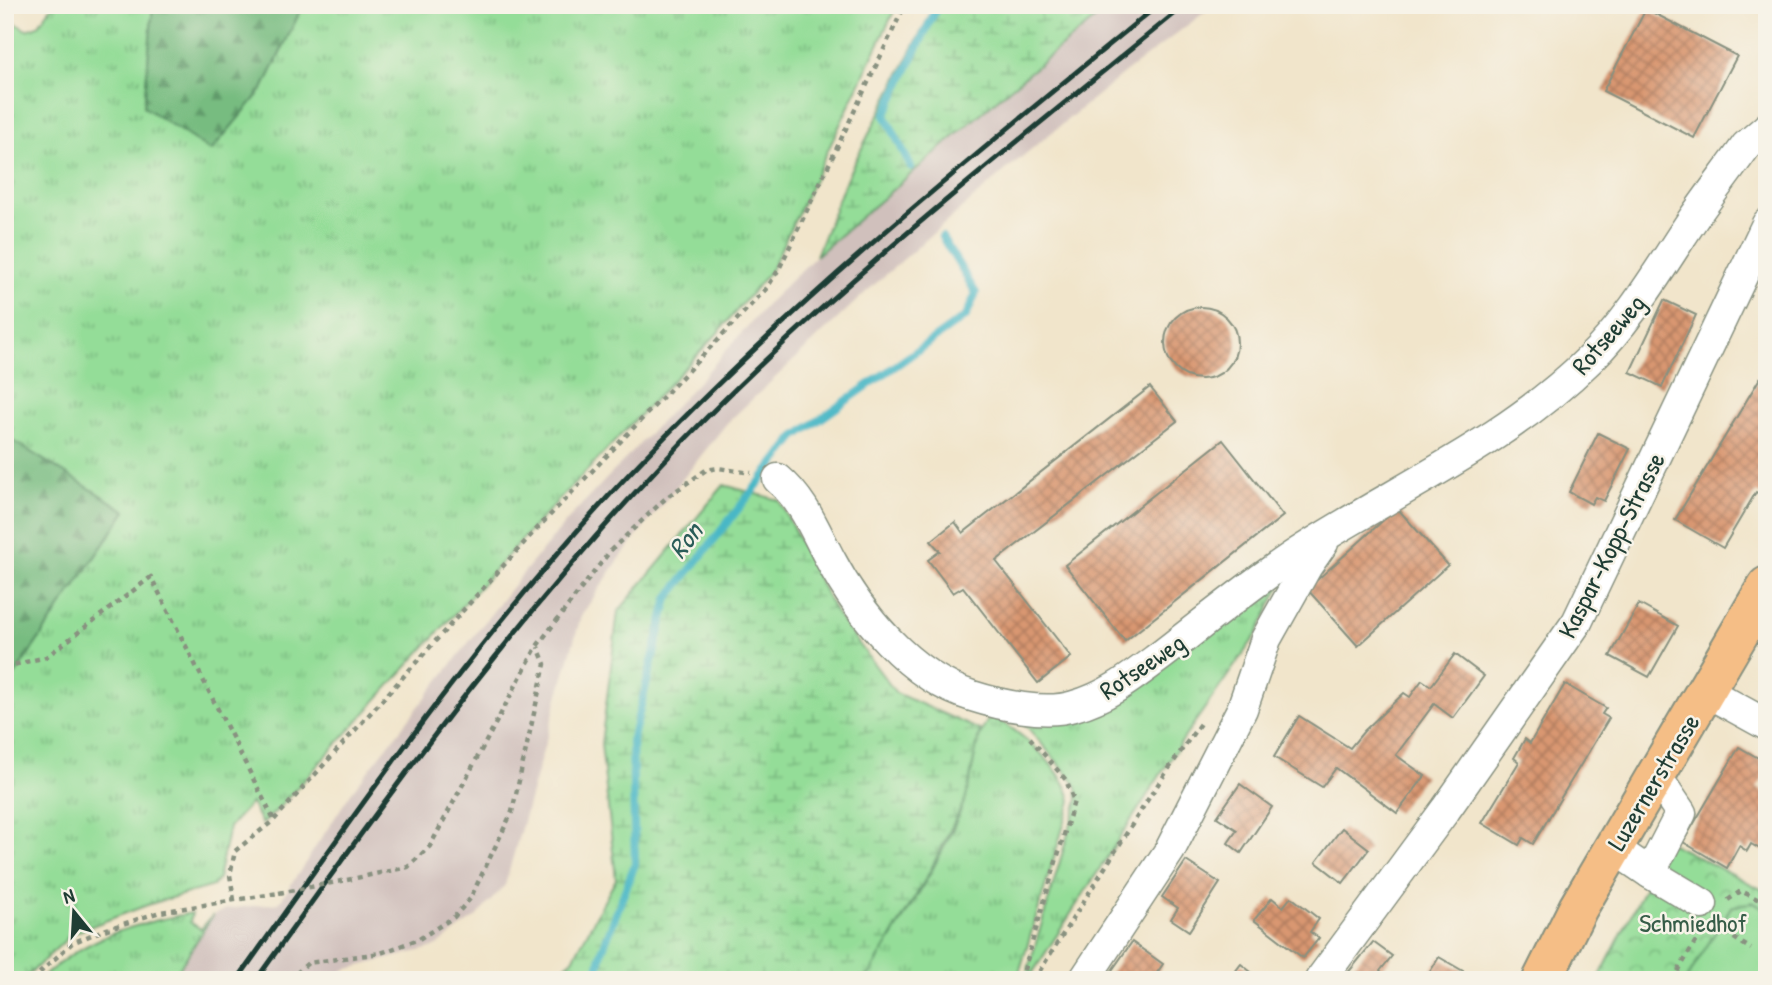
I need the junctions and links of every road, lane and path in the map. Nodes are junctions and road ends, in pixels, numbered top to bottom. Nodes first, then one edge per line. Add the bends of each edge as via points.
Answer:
1 (905, 5) edge
2 (1767, 128) edge
3 (1767, 224) edge
4 (735, 470) dead end
5 (778, 479) dead end
6 (1330, 534) junction
7 (1767, 586) edge
8 (537, 646) junction
9 (5, 667) edge
10 (1707, 692) junction
11 (1000, 703) junction
12 (1205, 717) dead end
13 (1767, 726) edge
14 (1656, 776) junction
15 (274, 820) junction
16 (1613, 848) junction
17 (1650, 873) junction
18 (234, 900) junction
19 (1705, 912) joint
20 (1751, 949) dead end
21 (32, 980) edge
22 (289, 980) edge
23 (1021, 980) edge
24 (1034, 980) edge
25 (1084, 980) edge
26 (1320, 980) edge
27 (1542, 980) edge

1 - 15 path via 767,288 532,534
2 - 6 street, Rotseeweg via 1746,146 1626,319 1545,402
3 - 26 street, Kaspar-Kopp-Strasse via 1577,622
4 - 8 path via 706,470 667,497 611,550
5 - 11 street, Rotseeweg via 805,507 854,598 905,656 969,696
6 - 11 street, Rotseeweg via 1292,556 1128,680 1098,697 1072,707
6 - 25 street, Rotseeweg via 1266,639 1242,709 1170,850
7 - 10 main road, Luzernerstrasse
8 - 18 path, bridge via 430,846 408,867
8 - 22 path via 545,664 512,812 470,899 454,917 419,939 381,953 308,963
9 - 15 path via 46,657 151,577
10 - 13 street
10 - 14 main road, Luzernerstrasse
11 - 23 path via 1066,780 1074,801
12 - 24 path via 1144,804
14 - 16 main road, Luzernerstrasse
14 - 17 street via 1681,813
15 - 18 path via 235,850 230,875
16 - 17 street
16 - 27 main road, Luzernerstrasse
17 - 19 street
18 - 21 path via 160,912 101,931 72,943
19 - 20 path

